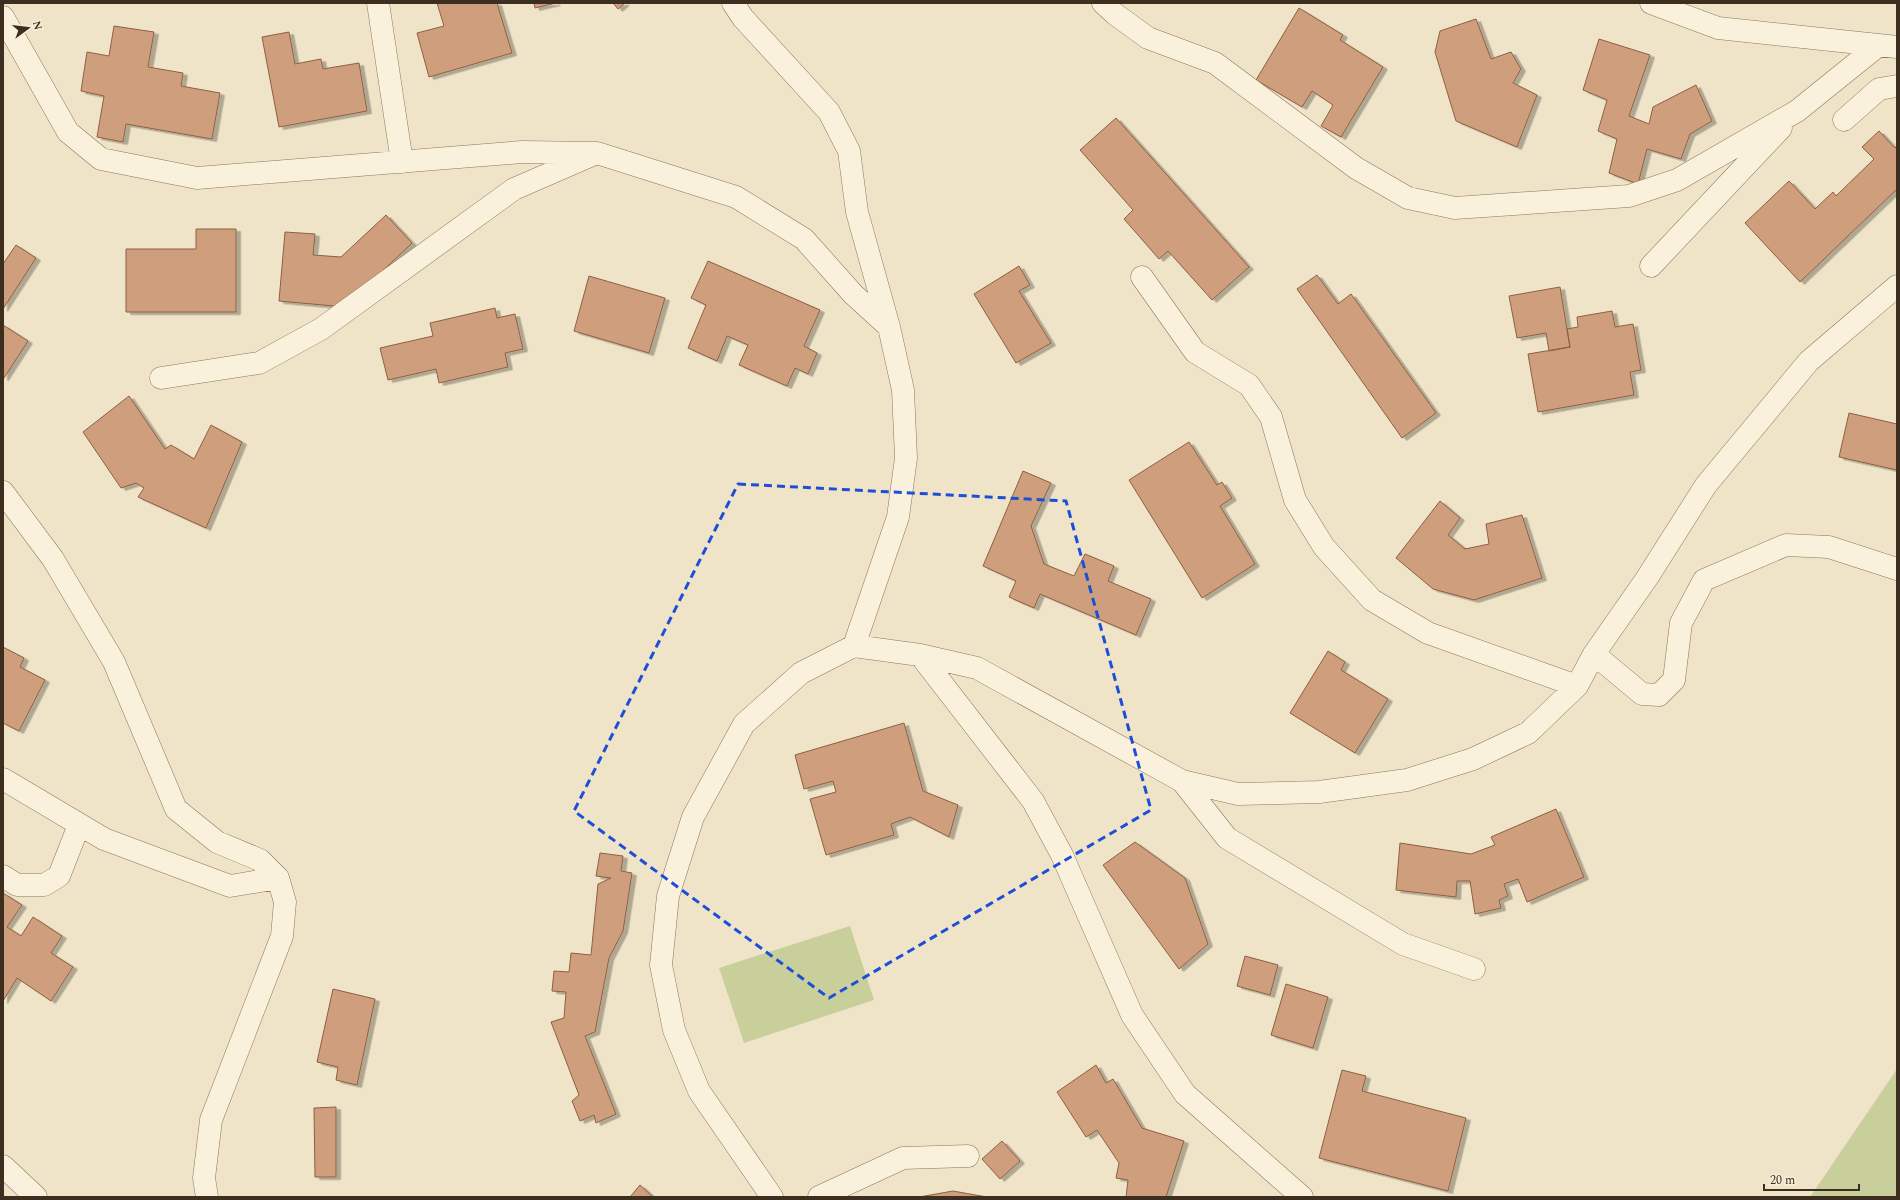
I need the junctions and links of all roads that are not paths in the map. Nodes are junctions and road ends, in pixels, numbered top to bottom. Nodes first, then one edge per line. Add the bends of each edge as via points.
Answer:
1 (378, 3) edge
2 (733, 3) edge
3 (1103, 3) edge
4 (1651, 3) edge
5 (3, 17) edge
6 (1888, 46) edge
7 (1897, 86) edge
8 (1797, 111) junction
9 (1844, 120) dead end
10 (597, 153) junction
11 (402, 162) junction
12 (1651, 266) dead end
13 (1142, 277) dead end
14 (1897, 286) edge
15 (889, 327) junction
16 (161, 378) dead end
17 (3, 492) edge
18 (1897, 568) edge
19 (854, 646) junction
20 (1594, 654) junction
21 (920, 655) junction
22 (1577, 686) junction
23 (3, 780) edge
24 (1182, 781) junction
25 (79, 825) junction
26 (4, 876) edge
27 (278, 878) junction
28 (1474, 969) dead end
29 (968, 1156) dead end
30 (3, 1166) edge
31 (36, 1197) edge
32 (207, 1197) edge
33 (772, 1197) edge
34 (819, 1197) edge
35 (1302, 1197) edge

1 - 11 street
2 - 15 street via 743,18 829,112 849,151 857,212
3 - 8 street via 1148,38 1215,63 1356,168 1401,195 1455,208 1629,196 1677,180
4 - 6 street via 1718,28
5 - 11 street via 68,132 101,159 197,178
6 - 8 street
7 - 9 street via 1879,89
8 - 12 street
10 - 11 street via 522,152
10 - 15 street via 736,197 804,238 853,294
10 - 16 street via 514,189 321,329 259,363
13 - 22 street via 1195,352 1249,385 1271,417 1295,500 1324,547 1372,600 1428,633
14 - 20 street via 1810,361 1711,480
15 - 19 street via 903,390 906,458 898,517
17 - 27 street via 53,559 114,662 176,809 217,842 260,860
18 - 20 street via 1829,547 1786,545 1704,580 1681,623 1674,680 1659,695 1642,694
19 - 21 street
19 - 33 street via 801,673 744,724 693,817 668,896 661,965 674,1030 699,1090
20 - 22 street
21 - 24 street via 977,668
21 - 35 street via 1033,801 1062,855 1132,1015 1185,1094
22 - 24 street via 1528,733 1473,759 1407,780 1319,792 1238,794
23 - 25 street
24 - 28 street via 1227,838 1403,944
25 - 26 street via 58,876 44,885 17,885
25 - 27 street via 104,839 230,886
27 - 32 street via 285,902 282,936 211,1120 204,1178
29 - 34 street via 903,1158
30 - 31 street

